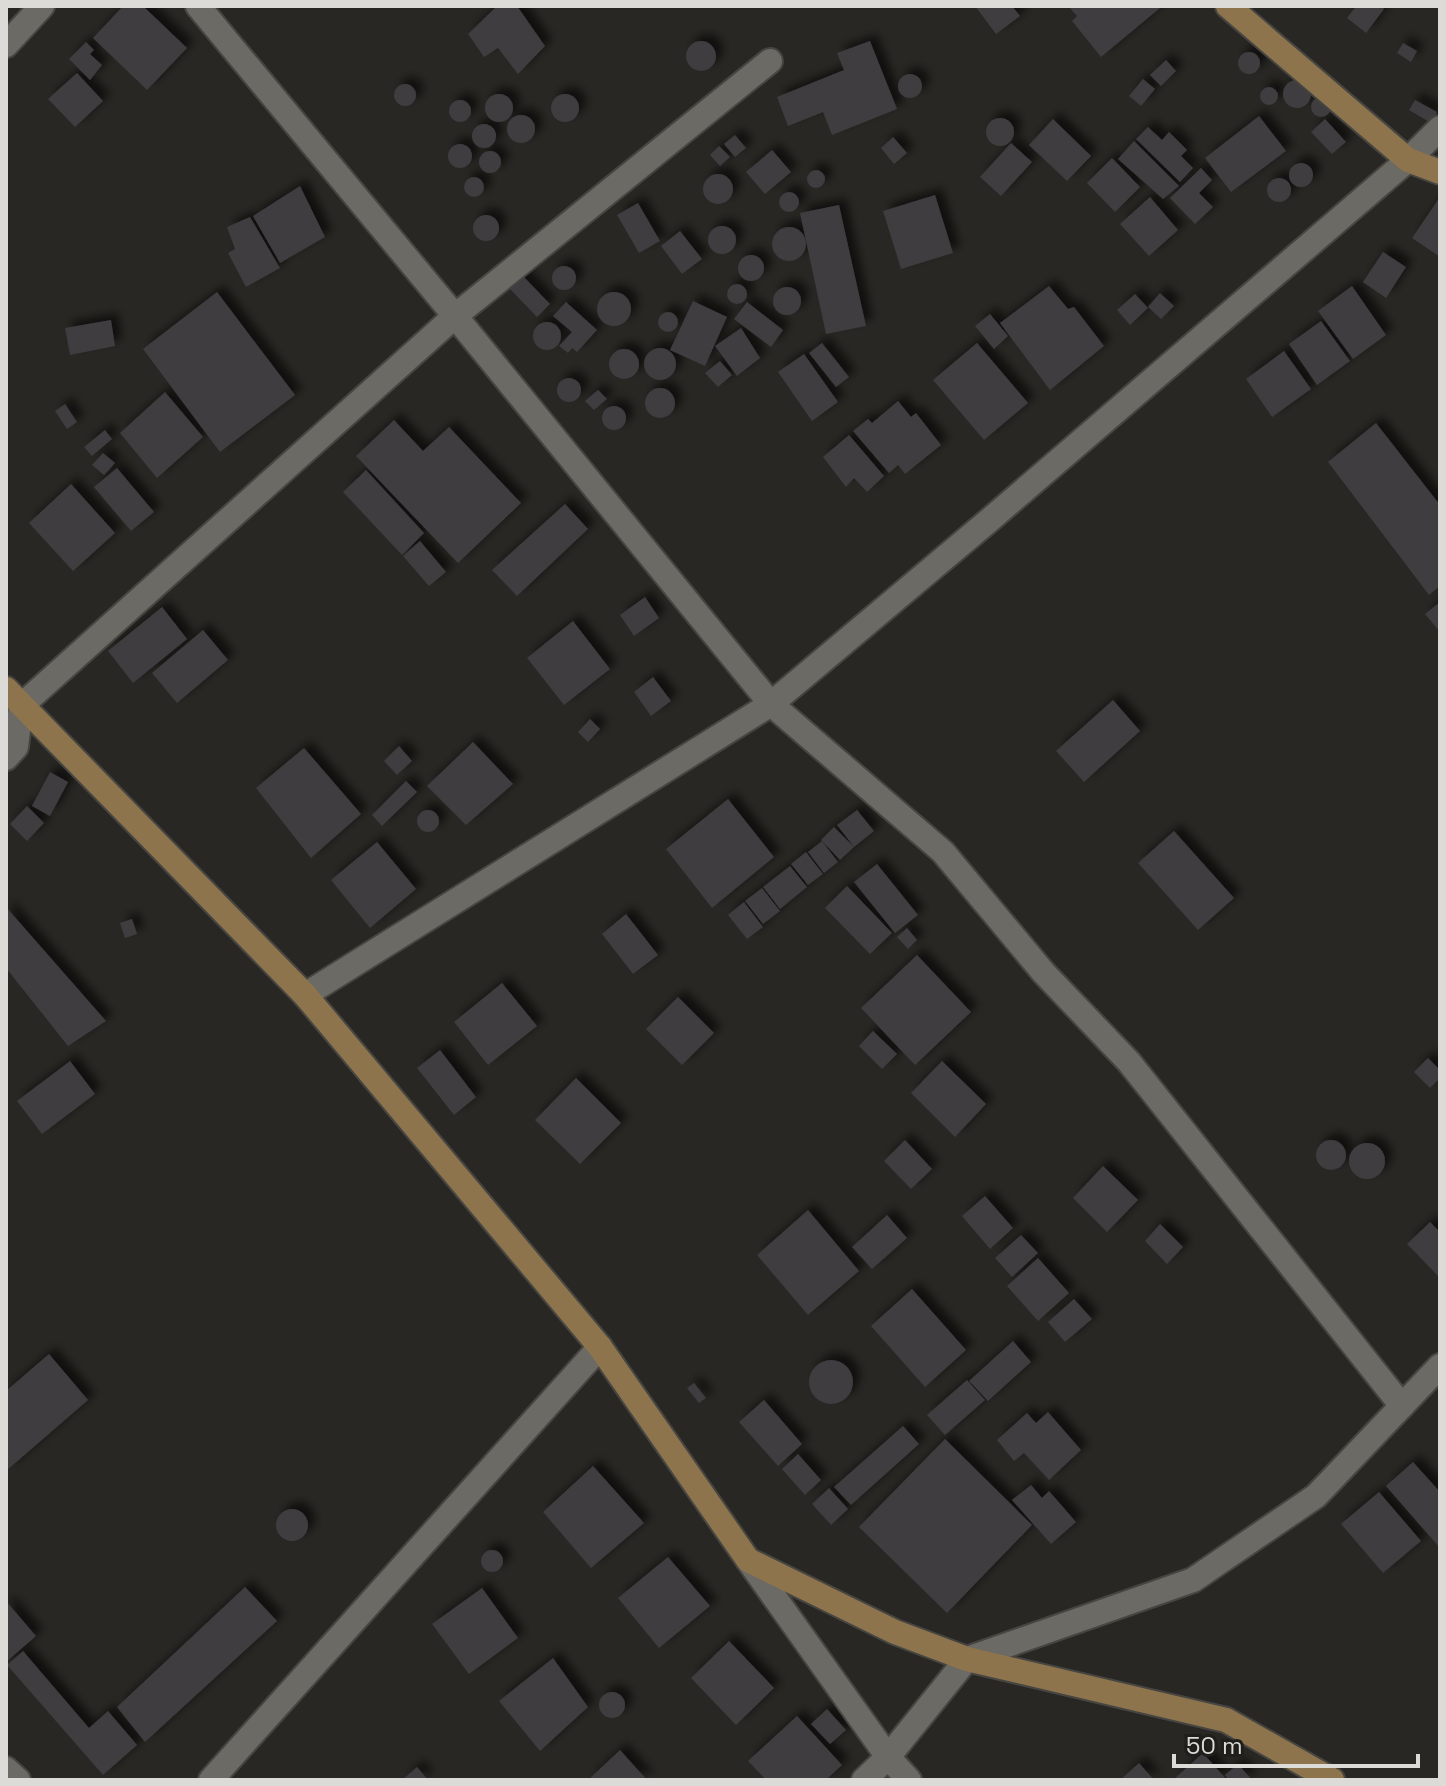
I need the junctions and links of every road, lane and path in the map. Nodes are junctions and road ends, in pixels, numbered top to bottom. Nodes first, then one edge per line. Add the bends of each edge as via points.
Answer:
1 (42, 6) edge
2 (198, 6) edge
3 (1228, 6) edge
4 (6, 45) edge
5 (770, 61) dead end
6 (1440, 128) edge
7 (1408, 160) junction
8 (1440, 172) edge
9 (455, 316) junction
10 (13, 698) edge
11 (771, 704) junction
12 (6, 758) edge
13 (305, 995) junction
14 (600, 1347) junction
15 (1440, 1366) edge
16 (1402, 1406) junction
17 (748, 1560) junction
18 (967, 1659) junction
19 (888, 1757) junction
20 (6, 1769) edge
21 (18, 1780) edge
22 (211, 1780) edge
23 (864, 1780) edge
24 (909, 1780) edge
25 (1332, 1780) edge

1 - 4 street
2 - 9 street
3 - 7 main road
5 - 9 street
6 - 7 street
7 - 8 main road
7 - 11 street
9 - 10 street
9 - 11 street
10 - 12 street via 16,747
10 - 13 main road
11 - 13 street
11 - 16 street via 943,852 1043,972 1129,1062
13 - 14 main road
14 - 17 main road
14 - 22 street
15 - 16 street
16 - 18 street via 1316,1496 1193,1580
17 - 18 main road via 895,1632
17 - 19 street
18 - 19 street
18 - 25 main road via 1226,1720
19 - 23 street
19 - 24 street
20 - 21 street

